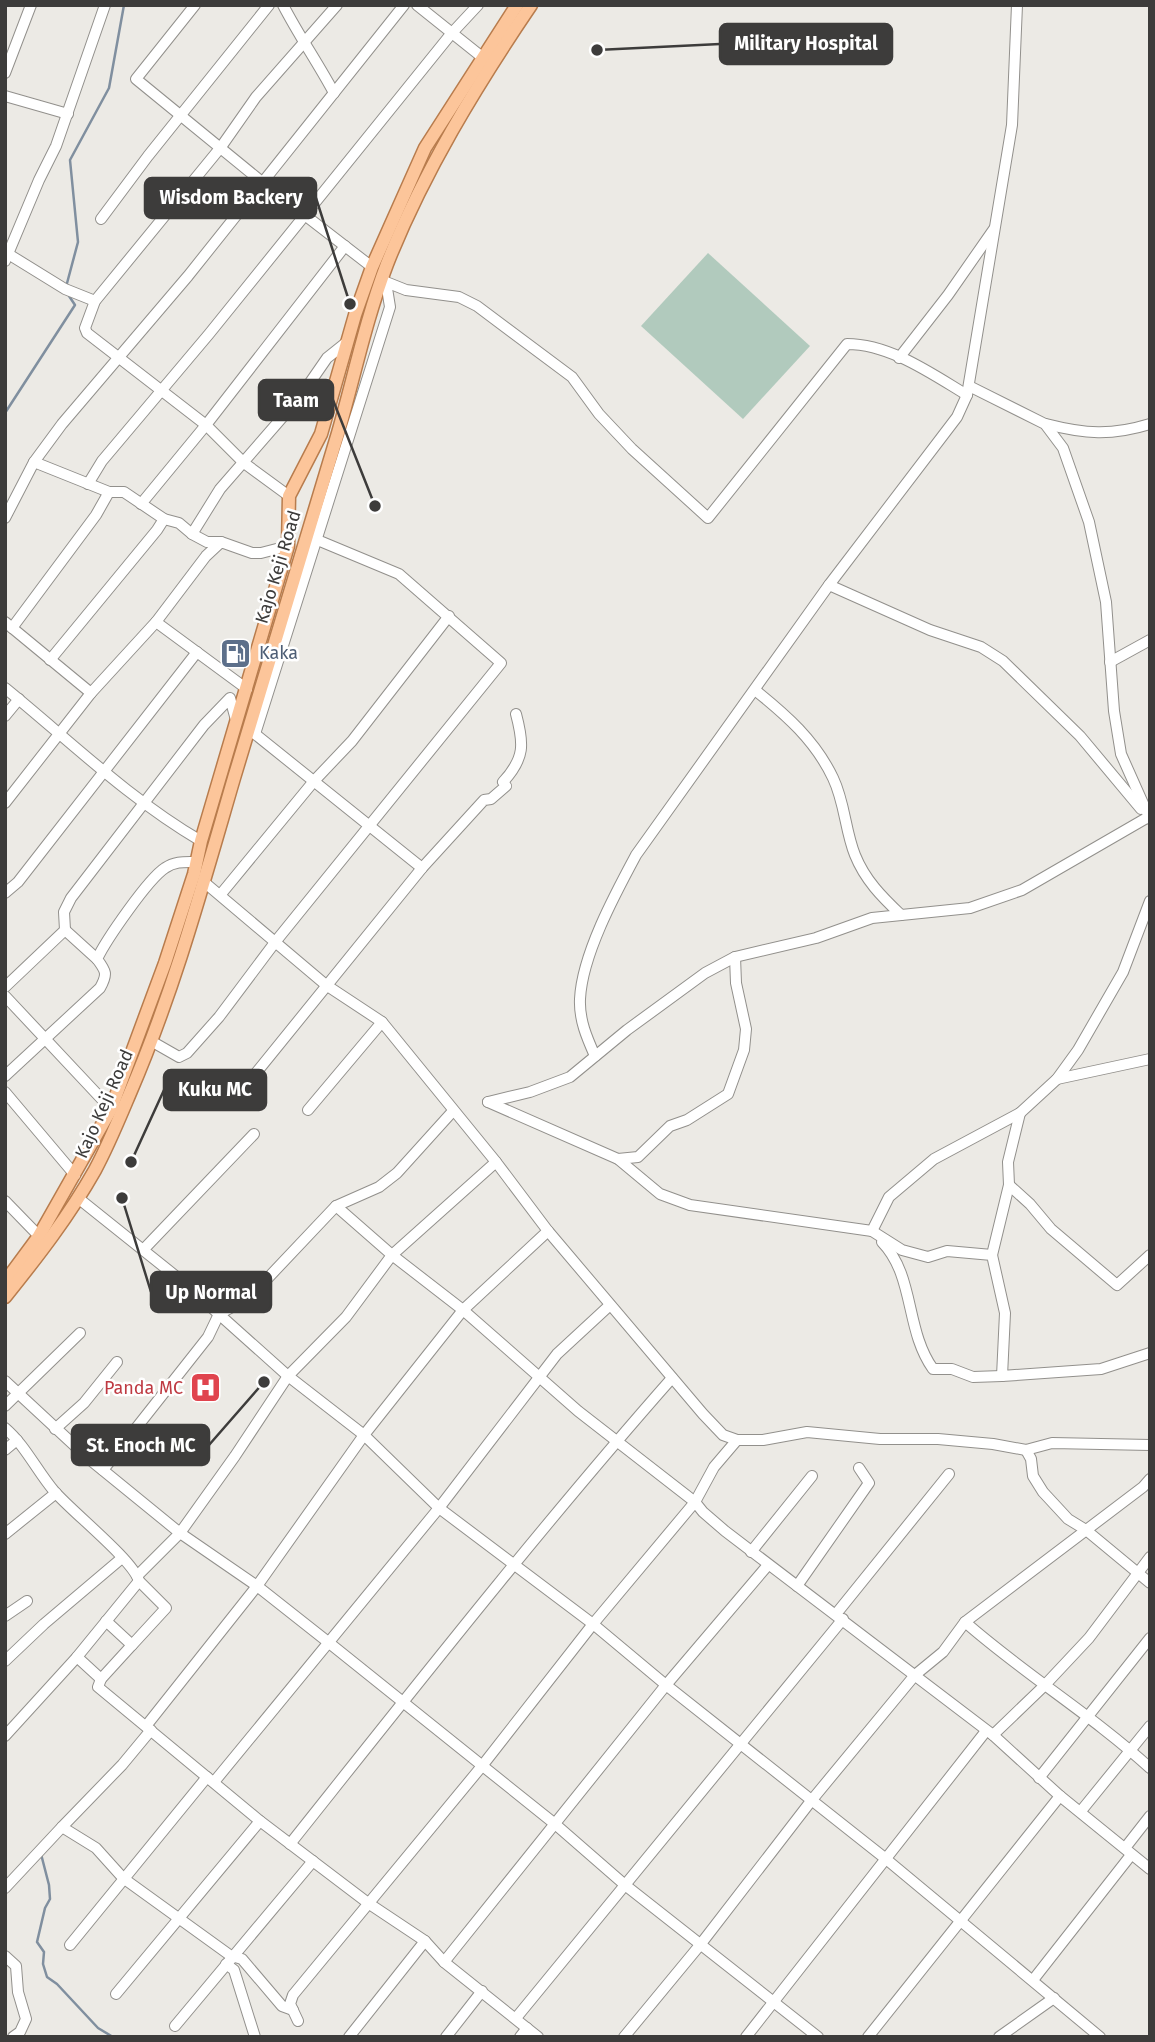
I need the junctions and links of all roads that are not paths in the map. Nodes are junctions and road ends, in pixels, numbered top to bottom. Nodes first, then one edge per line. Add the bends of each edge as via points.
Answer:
1 (31, 5) edge
2 (105, 5) edge
3 (195, 5) edge
4 (269, 5) edge
5 (283, 5) edge
6 (337, 5) edge
7 (404, 5) edge
8 (417, 5) edge
9 (478, 5) edge
10 (517, 5) edge
11 (531, 5) edge
12 (1017, 5) edge
13 (451, 34) junction
14 (302, 43) junction
15 (482, 57) junction
16 (5, 73) edge
17 (334, 93) junction
18 (5, 96) edge
19 (68, 114) junction
20 (181, 115) junction
21 (221, 148) junction
22 (262, 182) junction
23 (305, 215) junction
24 (101, 219) dead end
25 (995, 227) junction
26 (345, 246) junction
27 (6, 255) edge
28 (372, 267) junction
29 (95, 301) junction
30 (347, 342) junction
31 (118, 356) junction
32 (899, 358) junction
33 (162, 391) junction
34 (968, 391) junction
35 (1045, 424) junction
36 (1150, 424) edge
37 (206, 425) junction
38 (34, 462) junction
39 (244, 463) junction
40 (88, 484) junction
41 (108, 492) junction
42 (289, 495) junction
43 (141, 504) junction
44 (5, 517) edge
45 (164, 519) junction
46 (192, 534) junction
47 (315, 539) junction
48 (221, 542) junction
49 (288, 546) junction
50 (829, 584) junction
51 (449, 616) junction
52 (156, 622) junction
53 (9, 625) edge
54 (1150, 640) edge
55 (197, 652) junction
56 (50, 660) junction
57 (1110, 662) junction
58 (5, 688) edge
59 (247, 690) junction
60 (755, 690) junction
61 (91, 693) junction
62 (19, 699) junction
63 (516, 714) dead end
64 (5, 716) edge
65 (236, 720) junction
66 (252, 732) junction
67 (59, 735) junction
68 (103, 772) junction
69 (314, 781) junction
70 (5, 803) edge
71 (144, 803) junction
72 (1149, 817) edge
73 (371, 825) junction
74 (201, 841) junction
75 (196, 862) junction
76 (422, 868) junction
77 (204, 882) junction
78 (5, 893) edge
79 (221, 894) junction
80 (1150, 901) edge
81 (901, 915) junction
82 (65, 930) junction
83 (275, 941) junction
84 (735, 957) junction
85 (97, 959) junction
86 (326, 985) junction
87 (5, 987) edge
88 (5, 996) edge
89 (382, 1022) junction
90 (44, 1039) junction
91 (151, 1041) junction
92 (596, 1056) junction
93 (1150, 1059) edge
94 (136, 1063) junction
95 (5, 1076) edge
96 (1056, 1079) junction
97 (243, 1088) dead end
98 (5, 1092) edge
99 (111, 1109) junction
100 (308, 1110) dead end
101 (453, 1111) junction
102 (1020, 1113) junction
103 (254, 1134) dead end
104 (618, 1159) junction
105 (496, 1162) junction
106 (75, 1175) junction
107 (1009, 1185) junction
108 (78, 1198) junction
109 (5, 1201) edge
110 (336, 1206) junction
111 (548, 1231) junction
112 (872, 1231) junction
113 (38, 1236) junction
114 (143, 1250) junction
115 (392, 1255) junction
116 (992, 1255) junction
117 (1150, 1255) edge
118 (5, 1282) edge
119 (5, 1297) edge
120 (610, 1305) junction
121 (463, 1310) junction
122 (219, 1314) junction
123 (80, 1333) dead end
124 (1150, 1353) edge
125 (117, 1362) dead end
126 (288, 1376) junction
127 (1002, 1377) junction
128 (540, 1378) junction
129 (672, 1378) junction
130 (5, 1381) edge
131 (19, 1394) junction
132 (5, 1406) edge
133 (5, 1427) edge
134 (55, 1429) junction
135 (364, 1435) junction
136 (17, 1440) junction
137 (737, 1440) junction
138 (617, 1441) junction
139 (1150, 1445) edge
140 (5, 1450) edge
141 (1026, 1450) junction
142 (859, 1468) dead end
143 (103, 1470) junction
144 (949, 1474) dead end
145 (812, 1476) dead end
146 (1150, 1479) edge
147 (56, 1493) junction
148 (695, 1502) junction
149 (439, 1508) junction
150 (1086, 1530) junction
151 (180, 1532) junction
152 (5, 1534) edge
153 (751, 1552) junction
154 (1150, 1557) edge
155 (122, 1558) junction
156 (516, 1563) junction
157 (768, 1565) junction
158 (1138, 1573) junction
159 (138, 1579) junction
160 (1150, 1583) edge
161 (257, 1586) junction
162 (797, 1586) junction
163 (27, 1601) dead end
164 (5, 1616) edge
165 (839, 1617) junction
166 (106, 1621) junction
167 (965, 1622) junction
168 (593, 1624) junction
169 (1150, 1638) edge
170 (328, 1642) junction
171 (132, 1645) junction
172 (77, 1657) junction
173 (5, 1661) edge
174 (915, 1675) junction
175 (101, 1679) junction
176 (666, 1685) junction
177 (1044, 1686) junction
178 (403, 1702) junction
179 (1086, 1718) junction
180 (1150, 1726) edge
181 (148, 1728) junction
182 (990, 1733) junction
183 (5, 1736) edge
184 (741, 1743) junction
185 (1130, 1750) junction
186 (482, 1766) junction
187 (1150, 1768) edge
188 (1039, 1777) junction
189 (211, 1779) junction
190 (1060, 1796) junction
191 (811, 1801) junction
192 (1081, 1811) junction
193 (1150, 1816) edge
194 (260, 1821) junction
195 (555, 1824) junction
196 (62, 1827) junction
197 (290, 1844) junction
198 (1128, 1852) junction
199 (886, 1859) junction
200 (313, 1861) junction
201 (1150, 1869) edge
202 (123, 1878) junction
203 (625, 1885) junction
204 (5, 1888) edge
205 (368, 1903) junction
206 (177, 1918) junction
207 (961, 1922) junction
208 (425, 1941) junction
209 (70, 1945) dead end
210 (700, 1945) junction
211 (5, 1956) edge
212 (228, 1960) junction
213 (444, 1962) junction
214 (1033, 1980) junction
215 (482, 1991) junction
216 (116, 1994) dead end
217 (1054, 1998) junction
218 (774, 2001) junction
219 (293, 2010) junction
220 (516, 2018) junction
221 (298, 2021) dead end
222 (175, 2026) dead end
223 (527, 2028) junction
224 (13, 2037) edge
225 (255, 2037) edge
226 (349, 2037) edge
227 (446, 2037) edge
228 (520, 2037) edge
229 (538, 2037) edge
230 (624, 2037) edge
231 (746, 2037) edge
232 (818, 2037) edge
233 (868, 2037) edge
234 (999, 2037) edge
235 (1100, 2037) edge

1 - 16 street
2 - 19 street
3 - 20 street via 136,79
4 - 20 street
5 - 14 street
6 - 14 street
7 - 17 street
8 - 13 street
9 - 13 street
10 - 15 main road, Kajo Keji Road
11 - 66 main road, Kajo Keji Road via 433,166 387,265
12 - 25 street via 1012,125
13 - 15 street
13 - 23 street
14 - 17 street
14 - 21 street
15 - 28 main road, Kajo Keji Road via 425,148
17 - 22 street
18 - 19 street
19 - 27 street
20 - 21 street
20 - 24 street
21 - 22 street
21 - 29 street
22 - 23 street
22 - 31 street
23 - 26 street
23 - 33 street
25 - 32 street
25 - 34 street
26 - 28 street
26 - 37 street
27 - 29 street
28 - 30 main road, Kajo Keji Road
29 - 31 street via 86,331
30 - 39 street via 327,358
30 - 42 main road, Kajo Keji Road via 321,434
31 - 33 street
31 - 38 street
32 - 34 street
32 - 47 street via 848,344 708,518 632,449 572,377 477,306 459,297 406,290 386,282 390,307
33 - 37 street
33 - 40 street
34 - 35 street
34 - 50 street via 957,417
35 - 36 street via 1097,434
35 - 57 street via 1063,448 1089,522 1105,602
37 - 39 street
37 - 43 street
38 - 40 street
38 - 44 street
39 - 42 street
39 - 46 street via 220,489
40 - 41 street
41 - 43 street via 124,492
41 - 53 street via 96,515
42 - 49 main road, Kajo Keji Road
43 - 45 street
45 - 46 street
45 - 56 street
46 - 48 street via 207,542
47 - 51 street via 399,574
47 - 66 street
48 - 49 street via 261,554
48 - 52 street
49 - 59 main road, Kajo Keji Road
50 - 60 street
50 - 72 street via 930,630 981,647 1003,661 1080,736
51 - 69 street via 352,741
51 - 73 street via 501,663
52 - 55 street
52 - 61 street
53 - 56 street
54 - 57 street
55 - 59 street
55 - 68 street
56 - 61 street
57 - 72 street via 1121,754
58 - 62 street
59 - 65 main road, Kajo Keji Road
60 - 81 street via 795,723 812,744 843,801 862,869
60 - 92 street via 636,855 618,889 588,959 580,998 581,1018
61 - 67 street
62 - 64 street
62 - 67 street
63 - 76 street via 522,752 503,782 506,786 484,800
65 - 71 street via 230,698
65 - 74 main road, Kajo Keji Road
66 - 69 street
66 - 77 main road, Kajo Keji Road
67 - 68 street
67 - 70 street
68 - 71 street
68 - 78 street
69 - 73 street
69 - 79 street
71 - 74 street
71 - 82 street via 68,903
72 - 81 street via 1022,890 970,908
73 - 76 street
73 - 83 street
74 - 75 main road, Kajo Keji Road
75 - 85 street via 177,862 157,874
75 - 94 main road, Kajo Keji Road
76 - 86 street
77 - 79 street
77 - 91 main road, Kajo Keji Road
79 - 83 street
80 - 96 street via 1123,972
81 - 84 street via 872,918 816,938
82 - 85 street
82 - 87 street
83 - 86 street
83 - 91 street via 219,1017 182,1057
84 - 92 street via 705,973
84 - 104 street via 746,1029 728,1094 670,1126 638,1157
85 - 90 street via 107,971 100,988
86 - 89 street
86 - 97 street
88 - 90 street
89 - 100 street
89 - 101 street
90 - 95 street
90 - 99 street
91 - 94 main road, Kajo Keji Road
92 - 104 street via 569,1077 488,1102
93 - 96 street
94 - 99 main road, Kajo Keji Road
94 - 108 main road, Kajo Keji Road via 96,1167
96 - 102 street
98 - 106 street
99 - 106 main road, Kajo Keji Road
101 - 105 street
101 - 110 street via 388,1180
102 - 107 street via 1008,1162
102 - 112 street via 934,1159 889,1197
103 - 114 street
104 - 112 street via 660,1194 690,1205
105 - 111 street
105 - 115 street
106 - 113 main road, Kajo Keji Road
107 - 116 street
107 - 117 street via 1116,1285
108 - 114 street
108 - 119 main road, Kajo Keji Road
109 - 113 street
110 - 115 street
110 - 122 street via 249,1298
111 - 120 street
111 - 121 street
112 - 116 street via 902,1250 928,1257 947,1251
112 - 127 street via 894,1255 915,1335 933,1369
113 - 118 main road, Kajo Keji Road
114 - 122 street
115 - 121 street
115 - 126 street via 346,1317
116 - 127 street via 1005,1313
120 - 128 street via 557,1354
120 - 129 street
121 - 128 street
121 - 135 street
122 - 126 street
122 - 143 street via 208,1337
123 - 131 street
124 - 127 street via 1101,1369
125 - 134 street
126 - 135 street
126 - 151 street
128 - 138 street
128 - 149 street
129 - 137 street via 723,1435
129 - 138 street
130 - 131 street
131 - 132 street
131 - 134 street
133 - 136 street
134 - 143 street
135 - 149 street
135 - 161 street
136 - 140 street
136 - 147 street
137 - 141 street via 807,1432 938,1439
137 - 148 street via 714,1467
138 - 148 street
138 - 156 street
139 - 141 street via 1052,1443
141 - 150 street via 1043,1492 1068,1519
142 - 162 street via 869,1483
143 - 151 street
144 - 165 street
145 - 153 street
146 - 150 street
147 - 152 street
147 - 155 street
148 - 153 street
148 - 168 street
149 - 156 street
149 - 170 street
150 - 158 street
150 - 167 street
151 - 159 street
151 - 161 street
153 - 157 street
154 - 158 street
155 - 159 street
155 - 173 street
156 - 168 street
156 - 178 street
157 - 162 street
157 - 176 street
158 - 160 street
158 - 177 street
159 - 166 street
159 - 171 street via 166,1608
161 - 170 street
161 - 181 street
162 - 165 street
163 - 164 street
165 - 174 street
165 - 184 street
166 - 171 street
166 - 172 street
167 - 174 street via 943,1652
167 - 177 street
168 - 176 street
168 - 186 street
169 - 179 street
170 - 178 street
170 - 189 street
171 - 175 street
172 - 175 street
172 - 183 street
174 - 182 street
174 - 191 street
175 - 181 street via 98,1687
176 - 184 street
176 - 195 street
177 - 179 street
177 - 182 street
178 - 186 street
178 - 197 street
179 - 185 street
179 - 188 street
180 - 185 street
181 - 189 street
181 - 196 street via 122,1765
182 - 188 street
182 - 199 street
184 - 191 street
184 - 203 street
185 - 187 street
185 - 192 street
186 - 195 street
186 - 205 street
188 - 190 street
189 - 194 street
189 - 202 street
190 - 192 street
190 - 207 street
191 - 199 street
191 - 210 street
192 - 198 street
193 - 198 street
194 - 197 street
194 - 206 street
195 - 203 street
195 - 213 street
196 - 202 street via 96,1847
196 - 204 street
197 - 200 street
198 - 201 street
198 - 214 street
199 - 207 street
199 - 218 street
200 - 205 street
200 - 212 street
202 - 206 street
202 - 209 street
203 - 210 street
203 - 220 street
205 - 208 street
205 - 219 street via 293,1995
206 - 212 street
206 - 216 street
207 - 214 street
207 - 233 street
208 - 213 street
208 - 226 street
210 - 218 street
210 - 230 street
211 - 224 street via 16,1966 26,2019
212 - 219 street via 242,1959 282,2006
212 - 222 street
212 - 225 street
213 - 215 street
214 - 217 street
215 - 220 street
215 - 227 street
217 - 234 street
217 - 235 street
218 - 231 street
218 - 232 street
219 - 221 street
220 - 223 street
223 - 228 street
223 - 229 street

